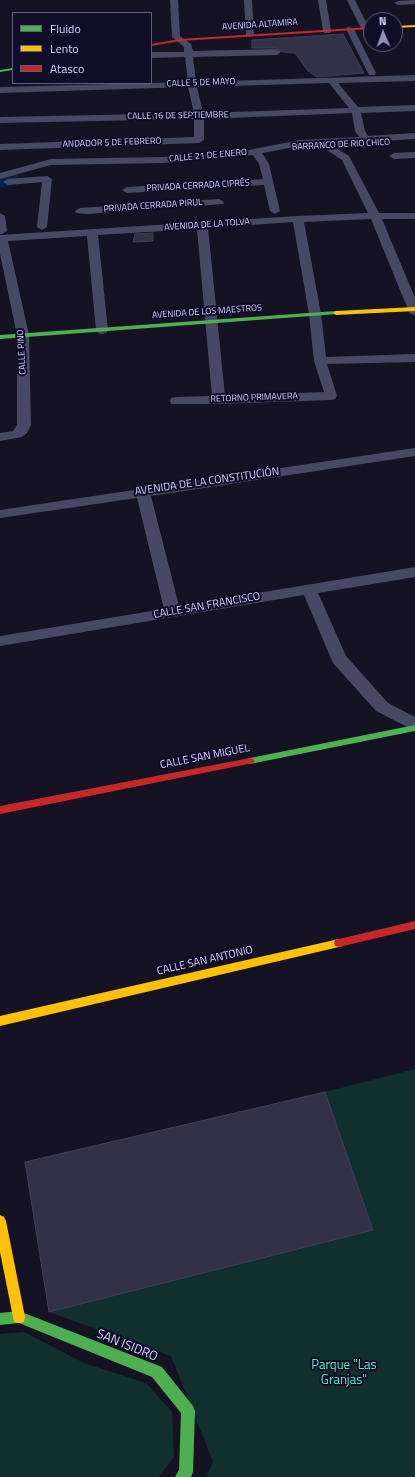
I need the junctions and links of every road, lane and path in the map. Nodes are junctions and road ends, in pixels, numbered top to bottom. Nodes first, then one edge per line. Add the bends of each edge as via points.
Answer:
1 (174, 0) edge
2 (248, 0) edge
3 (322, 0) edge
4 (351, 0) edge
5 (415, 2) edge
6 (398, 3) dead end
7 (363, 20) edge
8 (415, 26) edge
9 (403, 27) edge
10 (363, 28) edge
11 (350, 29) junction
12 (327, 31) junction
13 (250, 35) junction
14 (180, 40) junction
15 (152, 45) edge
16 (277, 52) dead end
17 (188, 54) junction
18 (152, 55) edge
19 (12, 69) edge
20 (401, 70) dead end
21 (0, 71) edge
22 (372, 73) junction
23 (331, 80) junction
24 (413, 80) edge
25 (192, 83) junction
26 (0, 90) edge
27 (415, 108) edge
28 (356, 111) junction
29 (199, 116) junction
30 (0, 120) edge
31 (415, 136) edge
32 (365, 139) dead end
33 (415, 141) edge
34 (323, 144) junction
35 (0, 147) edge
36 (258, 154) junction
37 (415, 155) edge
38 (232, 156) junction
39 (394, 156) dead end
40 (71, 163) junction
41 (53, 166) dead end
42 (1, 178) edge
43 (268, 182) junction
44 (127, 190) dead end
45 (240, 194) dead end
46 (87, 211) dead end
47 (275, 211) dead end
48 (0, 216) edge
49 (375, 216) junction
50 (415, 216) edge
51 (298, 219) junction
52 (244, 220) dead end
53 (202, 225) junction
54 (42, 227) dead end
55 (92, 232) junction
56 (1, 236) edge
57 (415, 310) edge
58 (314, 314) junction
59 (212, 321) junction
60 (102, 330) junction
61 (22, 335) junction
62 (0, 337) edge
63 (415, 358) edge
64 (320, 361) junction
65 (219, 400) junction
66 (176, 401) dead end
67 (5, 436) edge
68 (415, 452) edge
69 (143, 492) junction
70 (0, 514) edge
71 (415, 572) edge
72 (309, 589) junction
73 (173, 612) junction
74 (0, 641) edge
75 (415, 726) edge
76 (0, 810) edge
77 (415, 925) edge
78 (0, 1021) edge
79 (0, 1221) edge
80 (19, 1317) junction
81 (0, 1319) edge
82 (182, 1477) edge

1 - 14 street via 175,33
2 - 13 street
3 - 12 street
4 - 7 street
5 - 6 street
8 - 9 street
10 - 11 street, AVENIDA ALTAMIRA
11 - 12 street, AVENIDA ALTAMIRA
11 - 22 street
12 - 13 street, AVENIDA ALTAMIRA
13 - 14 street, AVENIDA ALTAMIRA
14 - 15 street, AVENIDA ALTAMIRA
14 - 17 street via 188,46
16 - 17 street
17 - 18 street
17 - 25 street
19 - 21 street
20 - 22 street
22 - 23 street
23 - 24 street
23 - 25 street, CALLE 5 DE MAYO
23 - 28 street
25 - 26 street, CALLE 5 DE MAYO
25 - 29 street
27 - 28 street, CALLE 16 DE SEPTIEMBRE
28 - 29 street, CALLE 16 DE SEPTIEMBRE
28 - 32 street via 360,132
29 - 30 street, CALLE 16 DE SEPTIEMBRE
29 - 35 street, ANDADOR 5 DE FEBRERO via 199,140
31 - 34 street, CALLE 21 DE ENERO
33 - 34 street, BARRANCO DE RIO CHICO
34 - 36 street, BARRANCO DE RIO CHICO
34 - 38 street, CALLE 21 DE ENERO via 300,143
34 - 49 street via 346,158
36 - 38 street, BARRANCO DE RIO CHICO
36 - 43 street via 264,164
37 - 39 street
38 - 40 street, BARRANCO DE RIO CHICO via 163,164
40 - 41 street, BARRANCO DE RIO CHICO
40 - 42 street via 51,162
42 - 54 street via 47,179
43 - 44 street, PRIVADA CERRADA CIPRÉS
43 - 45 street
43 - 47 street
46 - 52 street, PRIVADA CERRADA PIRUL via 223,200 220,222
48 - 56 street, CALLE PINO
49 - 50 street, AVENIDA DE LA TOLVA
49 - 51 street, AVENIDA DE LA TOLVA
49 - 57 street
51 - 53 street, AVENIDA DE LA TOLVA
51 - 58 street
53 - 55 street, AVENIDA DE LA TOLVA
53 - 59 street
55 - 56 street, AVENIDA DE LA TOLVA
55 - 60 street
56 - 61 street, CALLE PINO
57 - 58 street, AVENIDA DE LOS MAESTROS
58 - 59 street, AVENIDA DE LOS MAESTROS
58 - 64 street
59 - 60 street, AVENIDA DE LOS MAESTROS
59 - 65 street
60 - 61 street, AVENIDA DE LOS MAESTROS
61 - 62 street, AVENIDA DE LOS MAESTROS
61 - 67 street, CALLE PINO via 24,425 17,434
63 - 64 street
64 - 65 street, RETORNO PRIMAVERA via 331,396
65 - 66 street, RETORNO PRIMAVERA
68 - 69 street, AVENIDA DE LA CONSTITUCIÓN
69 - 70 street, AVENIDA DE LA CONSTITUCIÓN
69 - 73 street
71 - 72 street, CALLE SAN FRANCISCO
72 - 73 street, CALLE SAN FRANCISCO
72 - 75 street via 339,659 382,707
73 - 74 street, CALLE SAN FRANCISCO
75 - 76 street, CALLE SAN MIGUEL
77 - 78 street, CALLE SAN ANTONIO
79 - 80 street
80 - 81 street, SAN ISIDRO
80 - 82 street, SAN ISIDRO via 157,1372 188,1411 186,1472

